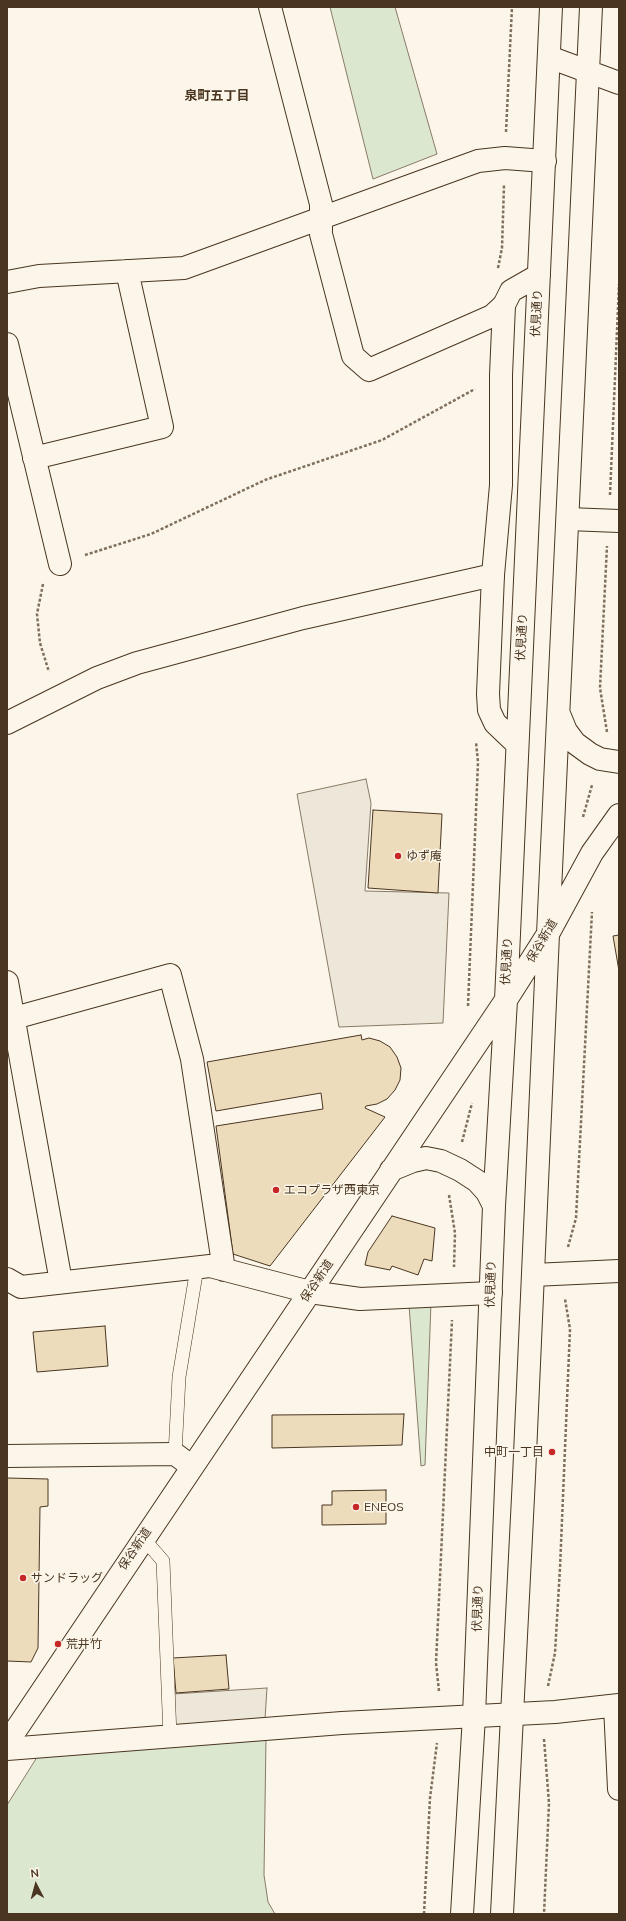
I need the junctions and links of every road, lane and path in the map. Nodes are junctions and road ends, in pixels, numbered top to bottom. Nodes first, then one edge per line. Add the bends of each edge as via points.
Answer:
1 (270, 7) edge
2 (551, 7) edge
3 (591, 7) edge
4 (549, 57) junction
5 (588, 73) junction
6 (619, 83) edge
7 (545, 161) junction
8 (322, 218) junction
9 (127, 271) junction
10 (539, 275) junction
11 (7, 282) edge
12 (619, 284) edge
13 (504, 305) junction
14 (7, 344) edge
15 (479, 387) dead end
16 (34, 458) junction
17 (568, 519) junction
18 (614, 521) edge
19 (60, 564) junction
20 (493, 574) junction
21 (57, 698) junction
22 (559, 712) junction
23 (7, 723) edge
24 (476, 740) dead end
25 (517, 744) junction
26 (610, 760) edge
27 (619, 815) edge
28 (582, 821) dead end
29 (592, 909) dead end
30 (548, 934) junction
31 (7, 982) edge
32 (506, 1000) junction
33 (468, 1008) dead end
34 (10, 1019) edge
35 (473, 1098) dead end
36 (454, 1166) junction
37 (391, 1170) junction
38 (494, 1206) junction
39 (197, 1268) junction
40 (224, 1270) junction
41 (619, 1271) edge
42 (562, 1274) junction
43 (533, 1276) junction
44 (7, 1279) edge
45 (62, 1282) junction
46 (310, 1292) junction
47 (491, 1293) junction
48 (453, 1294) junction
49 (7, 1456) edge
50 (183, 1460) junction
51 (143, 1538) junction
52 (617, 1705) edge
53 (542, 1713) junction
54 (512, 1715) junction
55 (474, 1716) junction
56 (441, 1718) junction
57 (170, 1736) junction
58 (7, 1743) edge
59 (7, 1749) edge
60 (619, 1789) edge
61 (424, 1914) edge
62 (462, 1914) edge
63 (502, 1914) edge
64 (544, 1914) edge

1 - 8 main road via 321,204
2 - 4 main road, 伏見通り
3 - 5 main road
4 - 5 main road
4 - 7 main road, 伏見通り
5 - 6 main road
5 - 17 main road
7 - 8 main road via 505,158 478,160
7 - 10 main road, 伏見通り
8 - 9 main road via 184,268
8 - 13 main road via 321,234 353,356 369,370 492,316
9 - 11 main road via 38,276
9 - 16 main road via 162,427
10 - 13 main road via 511,291
10 - 25 main road, 伏見通り
12 - 18 path
13 - 20 main road via 500,375 501,485
14 - 16 main road
15 - 19 path via 382,440 265,480 151,534
16 - 19 main road
17 - 18 main road
17 - 22 main road
18 - 26 path via 600,688
19 - 21 path via 43,584 36,614 40,643
20 - 21 main road via 302,618 138,663 97,678
20 - 25 main road via 489,710 495,723
21 - 23 main road
22 - 26 main road via 566,731 575,743 590,754
22 - 30 main road
24 - 33 path via 478,762
25 - 32 main road, 伏見通り
26 - 28 path
27 - 30 main road, 保谷新道 via 592,853
29 - 42 path via 576,1218
30 - 32 main road, 保谷新道
30 - 43 main road
31 - 34 main road
32 - 37 main road, 保谷新道
32 - 38 main road, 伏見通り
34 - 40 main road via 170,975 192,1059
34 - 45 main road
35 - 36 path
36 - 37 main road via 426,1158
36 - 38 main road via 477,1181 487,1192
36 - 48 path via 448,1186 455,1232
37 - 46 main road, 保谷新道
38 - 47 main road, 伏見通り
39 - 40 main road via 210,1266
39 - 45 main road
39 - 50 lane via 179,1377
40 - 46 main road
41 - 42 main road
42 - 43 main road
42 - 53 path via 570,1328 560,1568 555,1653
43 - 54 main road
44 - 45 main road via 21,1287
46 - 48 main road via 360,1299
46 - 50 main road, 保谷新道
47 - 48 main road
47 - 55 main road, 伏見通り
48 - 56 path via 436,1663
49 - 50 main road
50 - 51 main road, 保谷新道
51 - 57 lane via 163,1561
51 - 58 main road, 保谷新道
52 - 53 main road
52 - 60 main road
53 - 54 main road
53 - 64 path via 549,1803
54 - 55 main road
54 - 63 main road
55 - 56 main road
55 - 62 main road, 伏見通り
56 - 57 main road
56 - 61 path via 430,1798
57 - 59 main road

